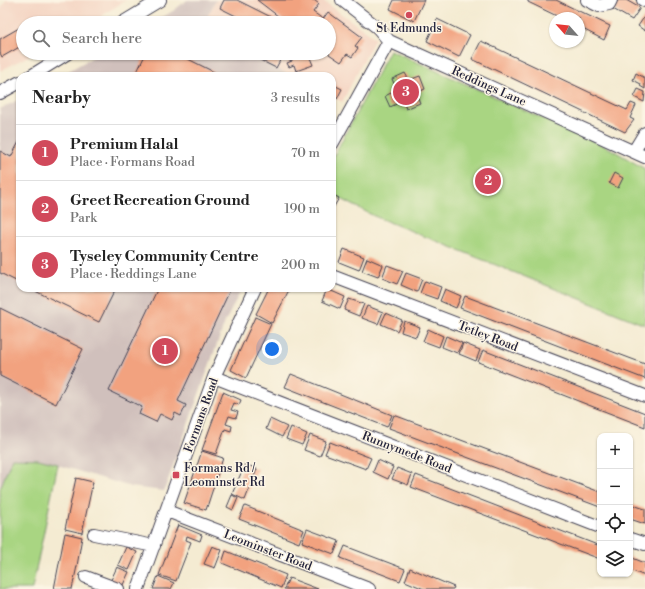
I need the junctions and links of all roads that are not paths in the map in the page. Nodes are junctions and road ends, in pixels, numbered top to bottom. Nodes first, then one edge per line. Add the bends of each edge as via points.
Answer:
1 (160, 0) edge
2 (342, 0) edge
3 (587, 0) edge
4 (611, 0) edge
5 (134, 16) edge
6 (389, 41) junction
7 (57, 60) edge
8 (37, 72) edge
9 (16, 84) edge
10 (0, 93) edge
11 (645, 133) edge
12 (336, 137) edge
13 (634, 151) junction
14 (645, 158) edge
15 (336, 278) edge
16 (253, 292) edge
17 (214, 377) junction
18 (645, 396) edge
19 (167, 510) junction
20 (597, 527) edge
21 (94, 534) dead end
22 (633, 540) edge
23 (645, 544) edge
24 (154, 546) junction
25 (86, 577) dead end
26 (118, 589) edge
27 (138, 589) edge
28 (370, 589) edge

1 - 5 street
2 - 6 street, Reddings Lane via 378,28
3 - 4 street via 599,6 609,4
6 - 12 street
6 - 13 street, Reddings Lane
7 - 8 street
9 - 10 street
11 - 13 street
13 - 14 street, Reddings Lane
15 - 18 street, Tetley Road
16 - 17 street, Formans Road
17 - 19 street, Formans Road
17 - 20 street, Runnymede Road
19 - 24 street, Formans Road
19 - 28 street, Leominster Road
21 - 24 street
22 - 23 street
24 - 27 street, Formans Road
25 - 26 street

